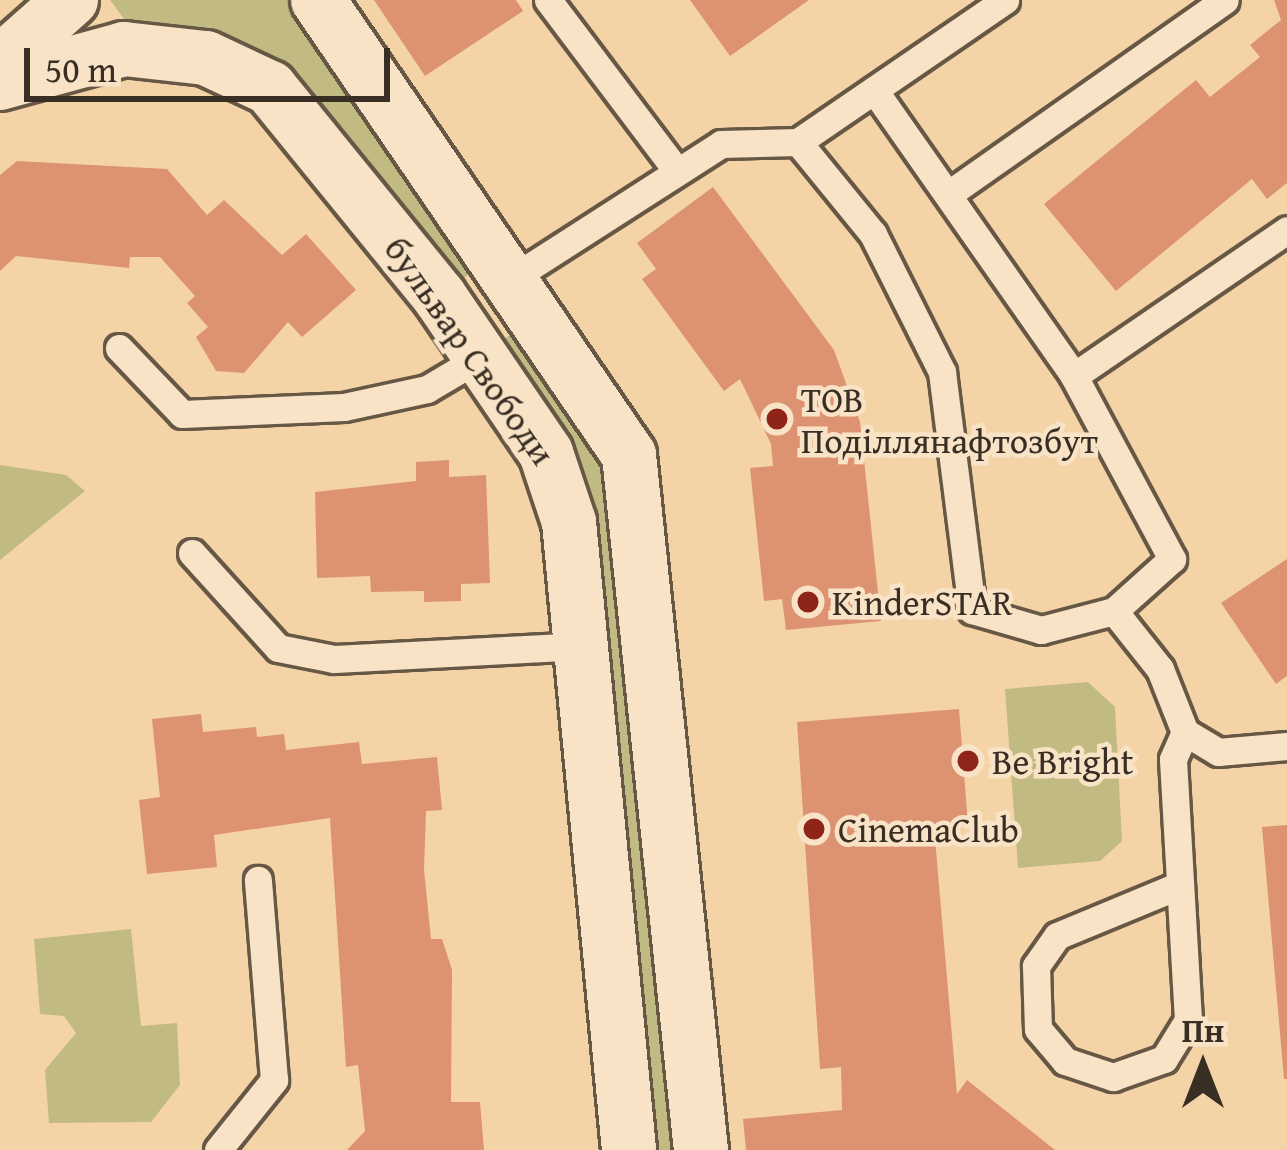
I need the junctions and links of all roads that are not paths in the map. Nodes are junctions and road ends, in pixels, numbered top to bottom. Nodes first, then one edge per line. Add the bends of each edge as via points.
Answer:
1 (71, 0) edge
2 (318, 0) edge
3 (548, 0) edge
4 (1004, 0) edge
5 (1225, 0) edge
6 (0, 63) edge
7 (0, 83) edge
8 (874, 90) junction
9 (798, 142) junction
10 (677, 171) junction
11 (953, 191) junction
12 (1287, 230) edge
13 (512, 279) junction
14 (468, 338) junction
15 (119, 348) dead end
16 (1074, 376) junction
17 (192, 553) dead end
18 (1114, 611) junction
19 (583, 646) junction
20 (1185, 733) junction
21 (1287, 746) edge
22 (258, 880) dead end
23 (1180, 885) junction
24 (218, 1150) edge
25 (629, 1150) edge
26 (701, 1150) edge

1 - 6 street
2 - 13 street, бульвар Свободи
3 - 10 lane
4 - 8 lane
5 - 11 lane
7 - 14 street, бульвар Свободи via 124,49 175,50 254,79 312,129
8 - 9 lane
8 - 11 lane
9 - 10 lane via 721,143
9 - 18 lane via 873,234 942,372 971,610 1041,630
10 - 13 lane
11 - 16 lane
12 - 16 lane
13 - 14 street
13 - 26 street, бульвар Свободи via 607,410 638,485
14 - 15 lane via 428,389 344,407 182,415
14 - 19 street, бульвар Свободи via 561,486
16 - 18 lane via 1172,559
17 - 19 lane via 278,648 334,659
18 - 20 lane via 1160,669
19 - 25 street, бульвар Свободи
20 - 21 lane via 1217,752
20 - 23 lane via 1173,759
22 - 24 lane via 274,1081
23 - 23 lane via 1188,1020 1164,1059 1113,1077 1064,1061 1039,1029 1036,966 1057,936

